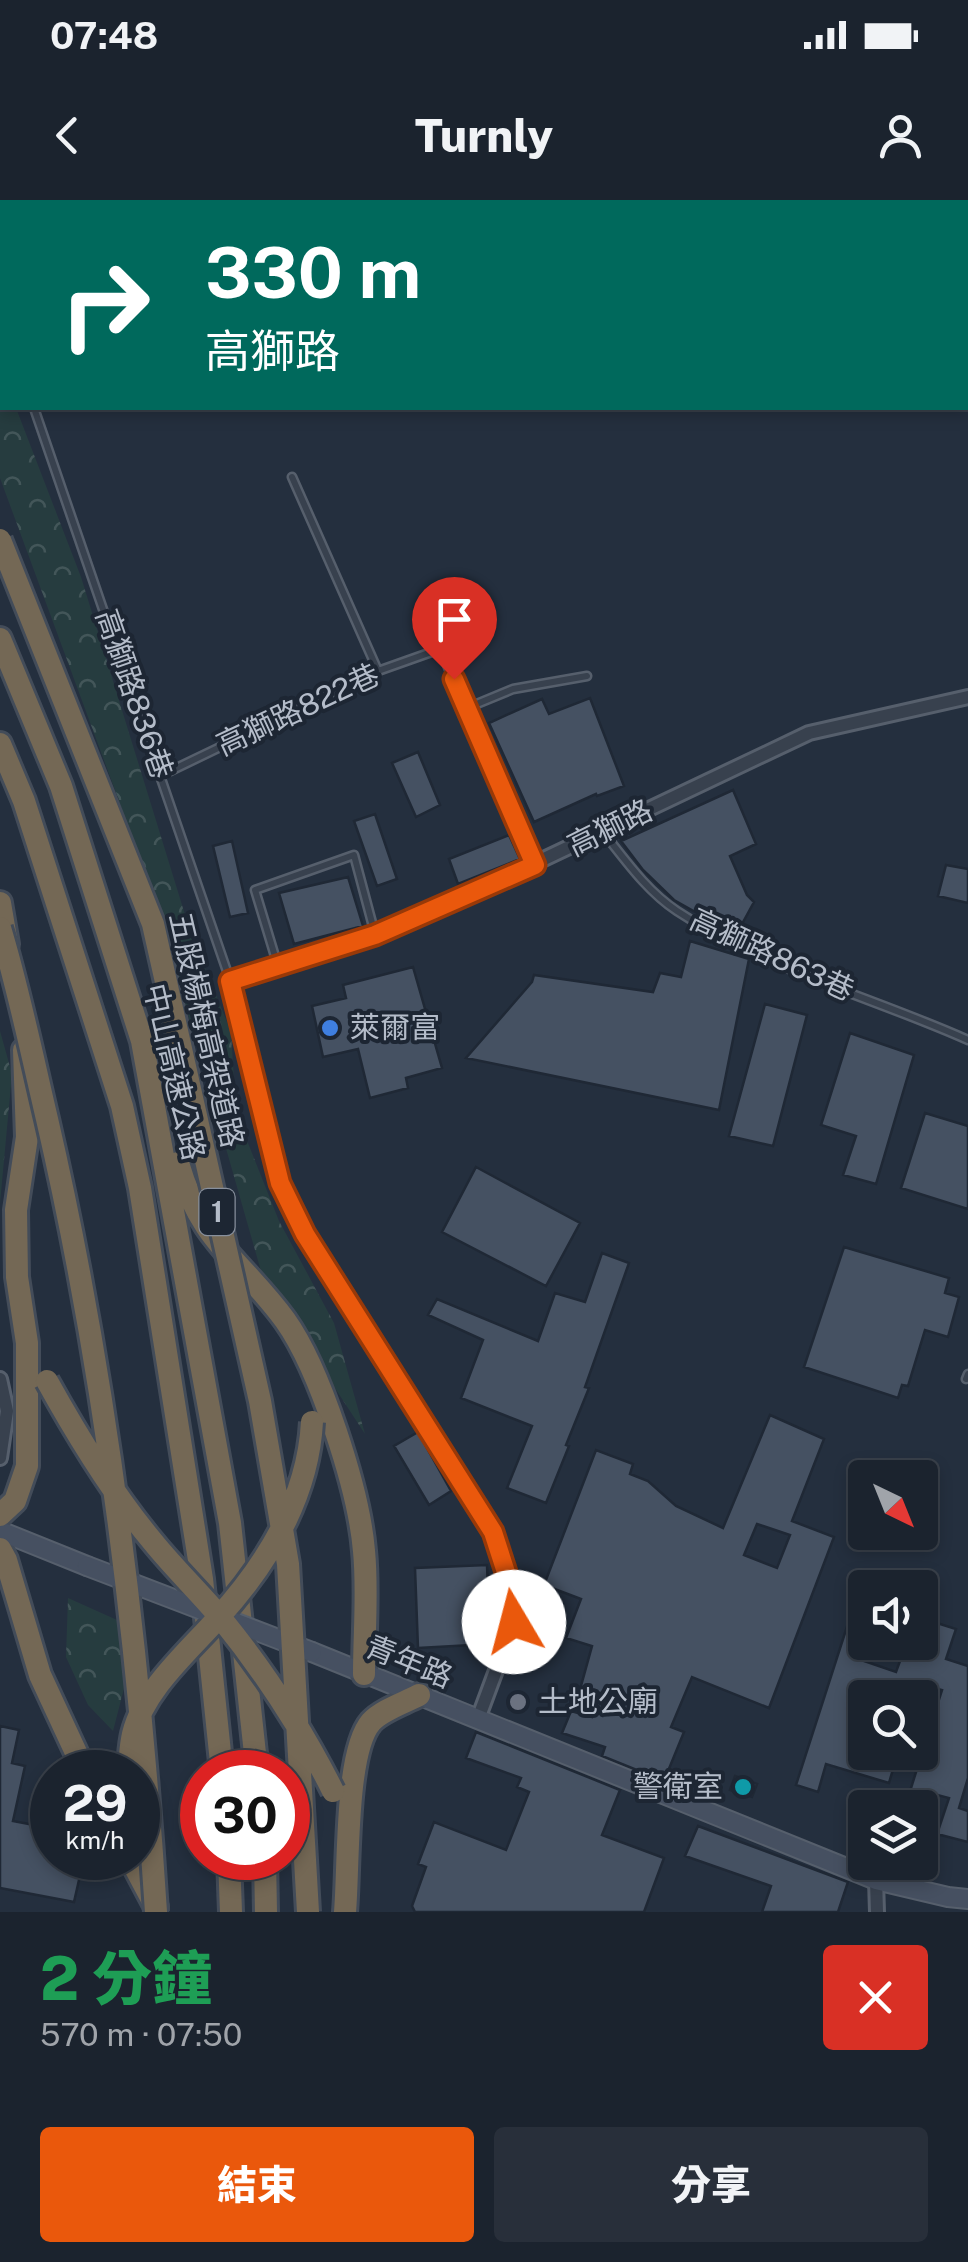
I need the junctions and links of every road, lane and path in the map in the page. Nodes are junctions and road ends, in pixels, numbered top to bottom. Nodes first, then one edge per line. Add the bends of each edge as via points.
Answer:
1 (35, 410) edge
2 (292, 477) dead end
3 (0, 540) edge
4 (0, 639) edge
5 (378, 671) junction
6 (587, 676) dead end
7 (964, 702) edge
8 (467, 708) junction
9 (0, 744) edge
10 (162, 775) junction
11 (602, 832) junction
12 (535, 865) junction
13 (0, 903) edge
14 (0, 928) edge
15 (375, 935) junction
16 (278, 965) junction
17 (230, 981) junction
18 (142, 1040) junction
19 (968, 1040) edge
20 (27, 1343) junction
21 (0, 1379) edge
22 (315, 1380) junction
23 (0, 1458) edge
24 (0, 1515) edge
25 (0, 1532) edge
26 (0, 1548) edge
27 (220, 1617) junction
28 (364, 1674) junction
29 (419, 1695) junction
30 (478, 1719) junction
31 (75, 1750) edge
32 (131, 1750) edge
33 (220, 1750) edge
34 (255, 1750) edge
35 (350, 1861) junction
36 (848, 1869) edge
37 (142, 1880) edge
38 (230, 1880) edge
39 (265, 1880) edge
40 (876, 1880) joint
41 (968, 1899) edge
42 (157, 1912) edge
43 (231, 1912) edge
44 (266, 1912) edge
45 (308, 1912) edge
46 (345, 1912) edge
47 (877, 1912) edge

1 - 10 lane, 高獅路836巷
2 - 5 lane
3 - 45 highway, 五股楊梅高架道路 / 1, bridge via 153,924 260,1400 288,1564
4 - 18 highway, 中山高速公路 / 1 via 61,786
5 - 8 lane, 高獅路822巷 via 440,649
5 - 10 lane, 高獅路822巷
6 - 8 lane via 513,689
7 - 11 street, 高獅路 via 809,733
8 - 12 lane, 高獅路822巷
9 - 33 highway, 中山高速公路 via 122,1106 140,1188 202,1578
10 - 17 lane, 高獅路836巷
11 - 12 street, 高獅路
11 - 19 lane, 高獅路863巷 via 642,882 677,911 783,967
12 - 15 street, 高獅路
13 - 20 highway via 26,1066 28,1136 16,1210
14 - 42 highway, bridge via 100,1383 146,1750
15 - 16 street, 高獅路
15 - 16 lane via 354,855 255,890
16 - 17 street, 高獅路
17 - 30 street via 280,1183 305,1234 493,1532 514,1597 514,1622
18 - 22 highway via 198,1218 284,1319
18 - 34 highway, 中山高速公路 / 1 via 230,1523
20 - 24 highway via 27,1466 15,1501
20 - 27 highway, bridge via 100,1472
21 - 23 street via 7,1411
22 - 27 highway, bridge via 310,1452 292,1507 265,1560
22 - 28 highway via 342,1449 364,1549
25 - 27 street, 青年路, bridge
26 - 31 highway via 40,1675
27 - 28 street, 青年路, bridge
27 - 32 highway, bridge via 165,1674 133,1732
27 - 35 highway, bridge via 300,1728 333,1791
28 - 29 street, 青年路
29 - 30 street, 青年路
29 - 35 highway via 374,1718 360,1738
30 - 36 street, 青年路
35 - 46 highway
37 - 42 highway
38 - 43 highway
39 - 44 highway
40 - 41 street, 青年路
40 - 47 street

